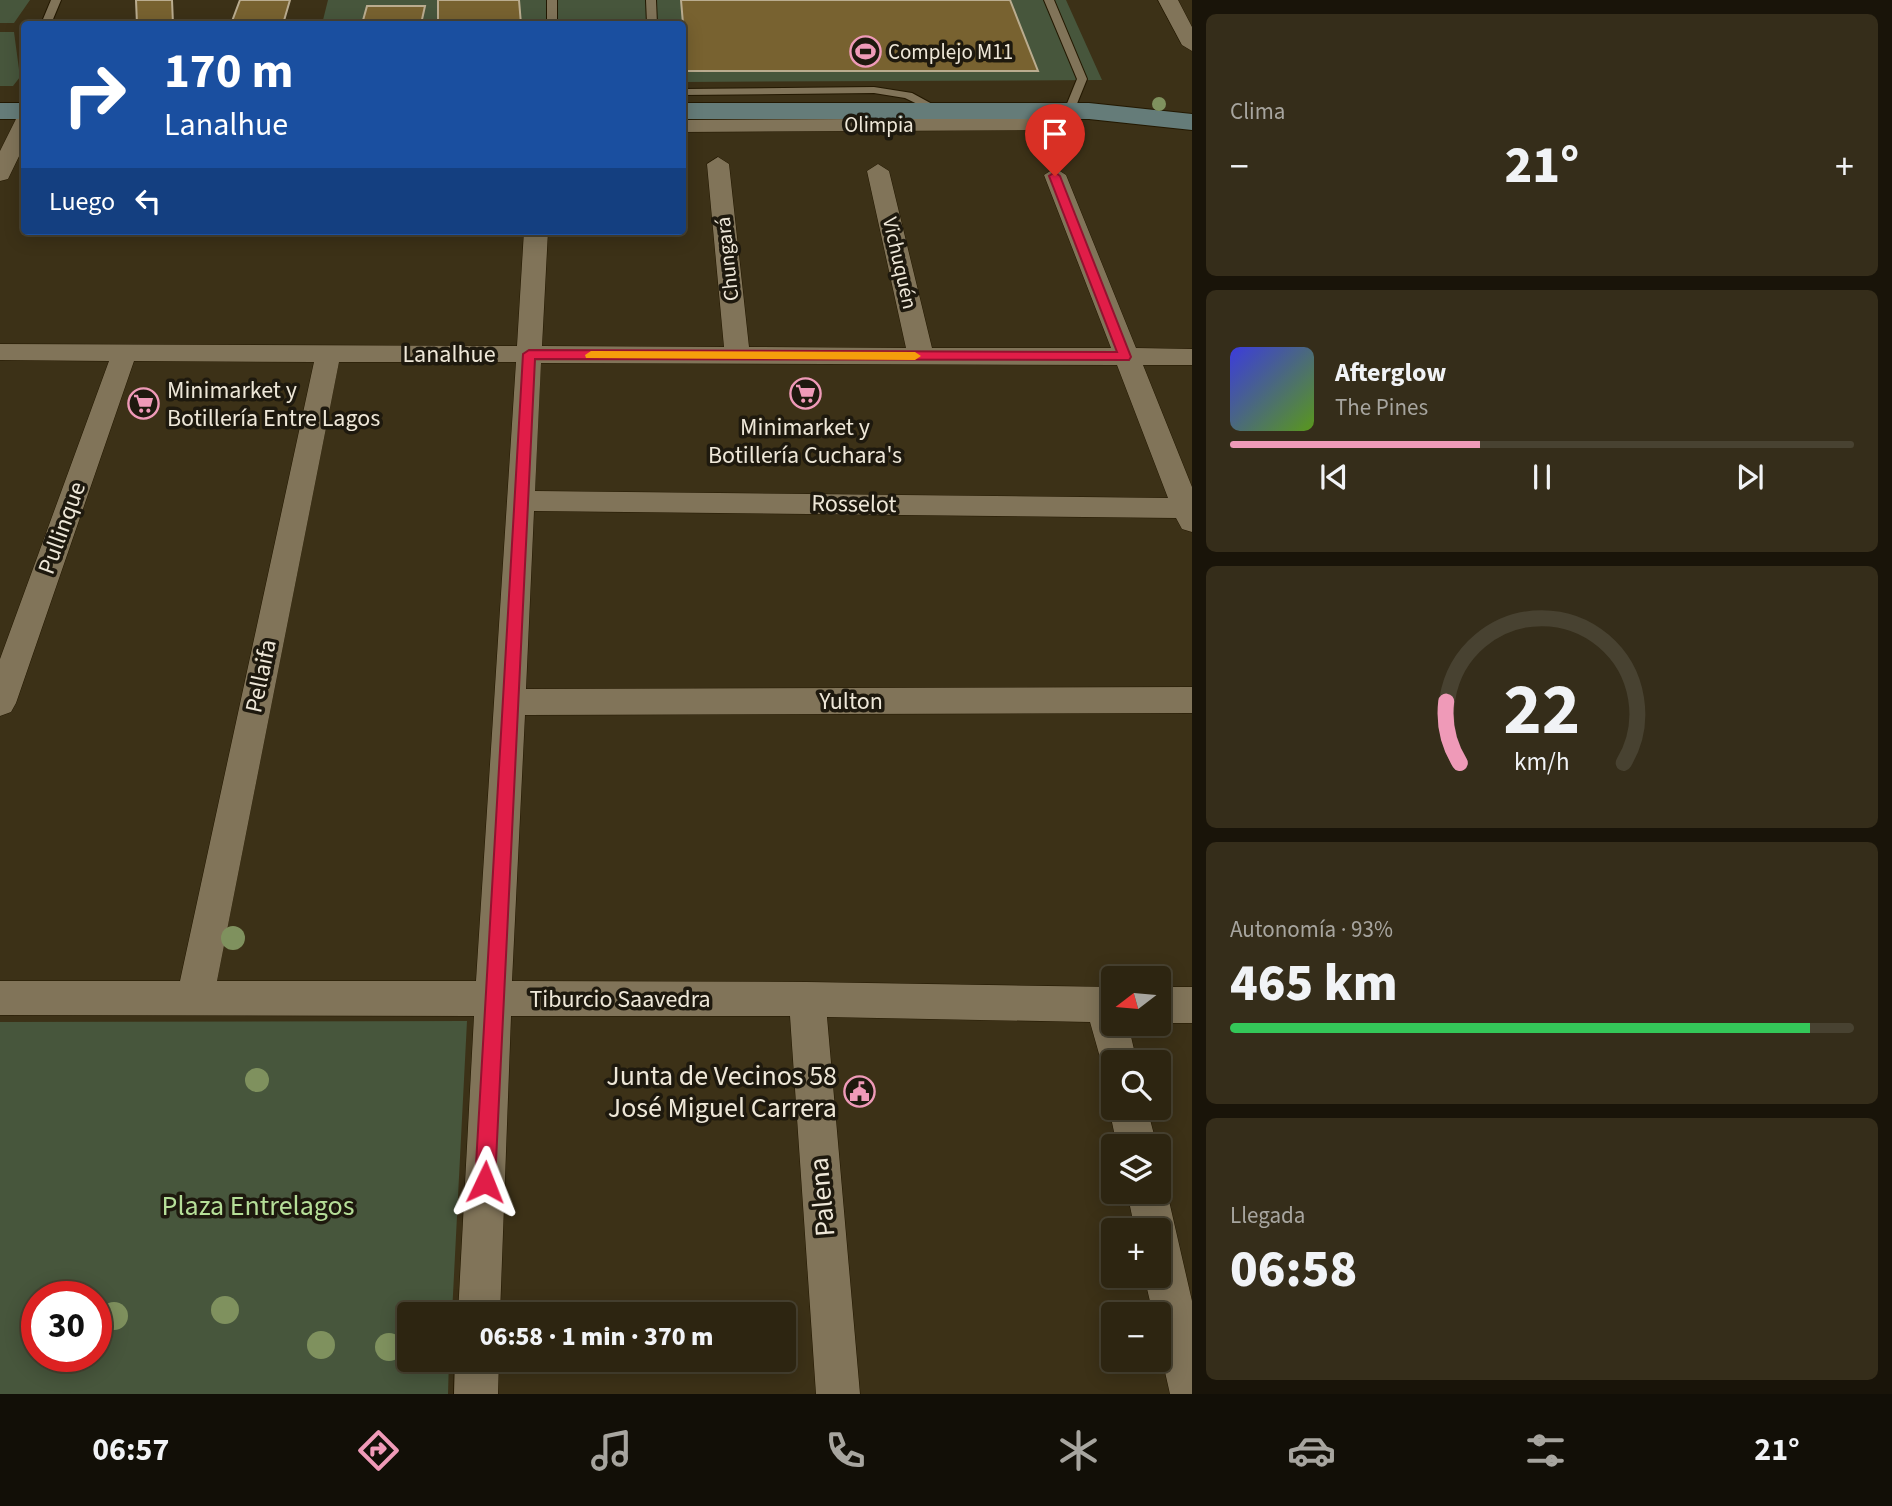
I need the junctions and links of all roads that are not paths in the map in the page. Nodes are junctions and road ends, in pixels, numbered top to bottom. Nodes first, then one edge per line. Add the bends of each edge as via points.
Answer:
1 (56, 0) edge
2 (552, 0) edge
3 (651, 0) edge
4 (1049, 0) edge
5 (1168, 0) edge
6 (47, 21) edge
7 (552, 21) edge
8 (652, 21) edge
9 (1192, 45) edge
10 (686, 92) edge
11 (0, 111) edge
12 (686, 111) edge
13 (940, 111) junction
14 (1069, 111) junction
15 (1192, 114) edge
16 (1159, 116) junction
17 (1192, 122) edge
18 (19, 125) edge
19 (686, 125) edge
20 (718, 164) dead end
21 (21, 170) edge
22 (878, 171) dead end
23 (1, 172) edge
24 (1055, 176) dead end
25 (536, 235) edge
26 (0, 352) edge
27 (124, 353) junction
28 (328, 354) junction
29 (529, 354) junction
30 (737, 355) junction
31 (921, 356) junction
32 (1125, 357) junction
33 (1192, 357) edge
34 (521, 501) junction
35 (1189, 515) edge
36 (1192, 700) edge
37 (510, 702) junction
38 (0, 704) edge
39 (0, 998) edge
40 (195, 998) junction
41 (493, 998) junction
42 (807, 999) junction
43 (1101, 1005) edge
44 (1171, 1005) edge
45 (1192, 1005) edge
46 (1168, 1288) edge
47 (480, 1302) edge
48 (477, 1372) edge
49 (476, 1394) edge
50 (838, 1394) edge
51 (1192, 1394) edge

1 - 6 lane
2 - 7 lane
3 - 8 lane
4 - 14 lane via 1082,79
5 - 9 street
10 - 13 lane via 874,90 908,96
11 - 18 street
12 - 13 street, Olimpia
13 - 14 street, Olimpia
14 - 16 street, Olimpia
14 - 19 street, Olimpia via 1063,120 1048,124
15 - 16 street, Olimpia
16 - 17 street, Olimpia
18 - 23 street
20 - 30 street, Chungará
21 - 23 street
22 - 31 street, Vichuquén
24 - 32 street
25 - 29 street
26 - 27 street, Lanalhue
27 - 28 street, Lanalhue
27 - 38 street, Pullinque
28 - 29 street, Lanalhue
28 - 40 street, Pellaifa
29 - 30 street, Lanalhue
29 - 34 street
30 - 31 street, Lanalhue
31 - 32 street, Lanalhue
32 - 33 street, Lanalhue
32 - 35 street
34 - 35 street, Rosselot
34 - 37 street
36 - 37 street, Yulton
37 - 41 street
39 - 40 street, Tiburcio Saavedra
40 - 41 street, Tiburcio Saavedra
41 - 42 street, Tiburcio Saavedra
41 - 47 street
42 - 43 street, Tiburcio Saavedra
42 - 50 street, Palena
44 - 45 street
46 - 51 street
48 - 49 street

